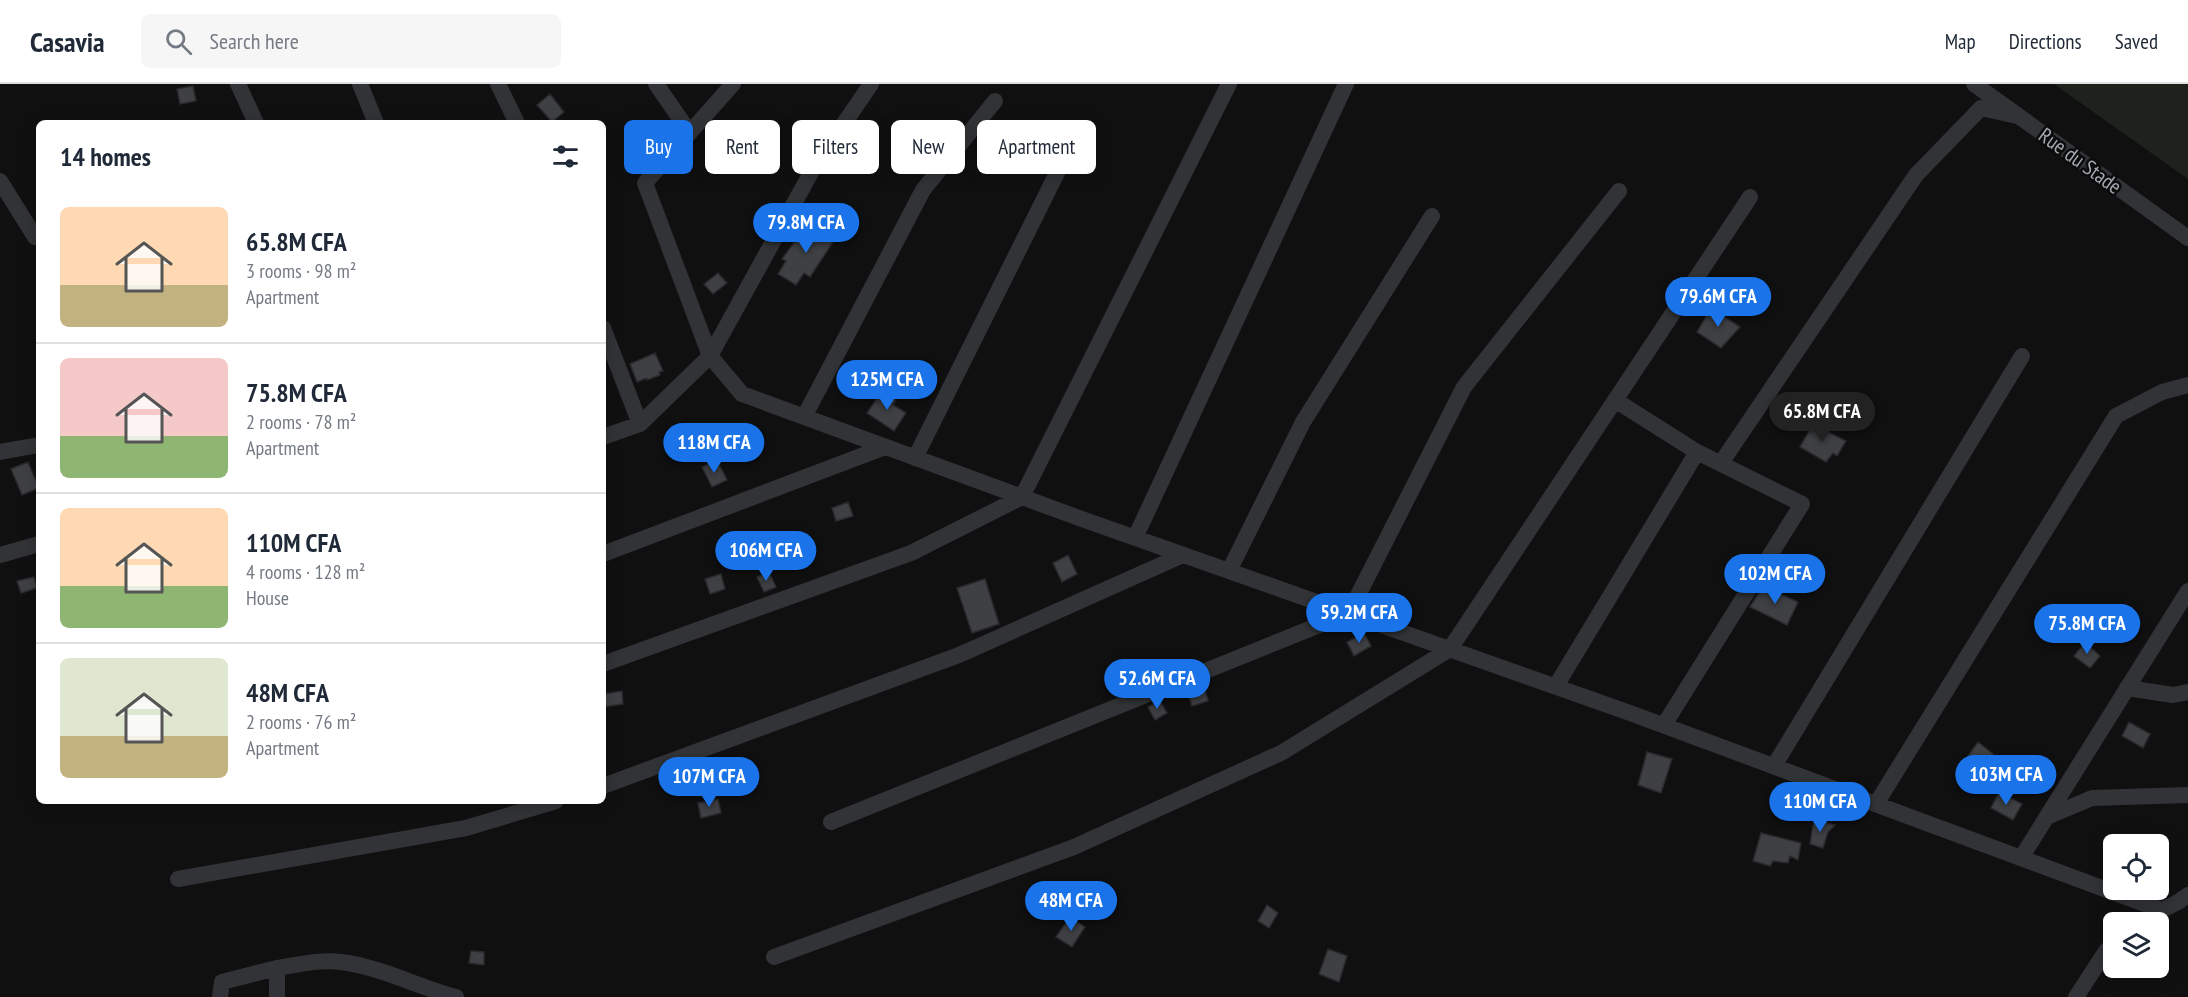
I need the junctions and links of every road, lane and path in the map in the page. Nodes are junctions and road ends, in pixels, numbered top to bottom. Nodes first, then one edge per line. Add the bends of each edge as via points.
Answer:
1 (238, 84) edge
2 (360, 84) edge
3 (498, 84) edge
4 (656, 84) edge
5 (733, 84) edge
6 (871, 84) edge
7 (1229, 84) edge
8 (1346, 84) edge
9 (1974, 84) edge
10 (995, 101) dead end
11 (2017, 116) junction
12 (255, 120) edge
13 (375, 120) edge
14 (516, 120) edge
15 (680, 120) edge
16 (693, 131) edge
17 (653, 174) edge
18 (1057, 174) edge
19 (0, 181) edge
20 (1619, 191) dead end
21 (1750, 197) dead end
22 (1432, 216) dead end
23 (35, 237) dead end
24 (2188, 238) edge
25 (606, 336) edge
26 (710, 356) junction
27 (2022, 356) dead end
28 (2188, 385) edge
29 (1616, 400) junction
30 (804, 417) junction
31 (640, 424) junction
32 (606, 436) edge
33 (36, 446) edge
34 (885, 447) junction
35 (0, 452) edge
36 (1697, 452) junction
37 (915, 458) junction
38 (1721, 464) junction
39 (1022, 497) junction
40 (1135, 538) junction
41 (36, 545) edge
42 (606, 553) edge
43 (0, 555) edge
44 (1183, 555) junction
45 (1229, 571) junction
46 (2188, 591) edge
47 (1349, 613) junction
48 (1450, 649) junction
49 (606, 663) edge
50 (1556, 687) junction
51 (2127, 688) junction
52 (2188, 693) edge
53 (1664, 725) junction
54 (1774, 766) junction
55 (606, 785) edge
56 (2188, 795) edge
57 (545, 804) edge
58 (1876, 804) junction
59 (2047, 817) junction
60 (831, 822) dead end
61 (2021, 858) junction
62 (178, 879) dead end
63 (2188, 895) edge
64 (2161, 910) junction
65 (2157, 912) edge
66 (2103, 956) edge
67 (774, 957) dead end
68 (277, 968) junction
69 (220, 997) edge
70 (277, 997) edge
71 (456, 997) edge
72 (2076, 997) edge

1 - 12 street
2 - 13 street
3 - 14 street
4 - 15 street
5 - 16 street
6 - 26 street via 813,169
7 - 39 street
8 - 40 street
9 - 11 street, Rue du Stade
10 - 30 street via 923,190
11 - 24 street, Rue du Stade
11 - 38 street via 1981,108 1916,175
17 - 26 street via 645,183
18 - 37 street
19 - 23 street
20 - 47 street via 1464,387
21 - 29 street
22 - 45 street via 1303,422
25 - 31 street
26 - 30 street via 742,394
26 - 31 street
27 - 54 street
28 - 58 street via 2162,392 2116,416
29 - 36 street
29 - 48 street
30 - 34 street
31 - 32 street
33 - 35 street
34 - 37 street
34 - 42 street
36 - 38 street
36 - 50 street
37 - 39 street
38 - 53 street via 1802,504
39 - 40 street
39 - 49 street via 911,553
40 - 44 street
41 - 43 street
44 - 45 street
44 - 55 street via 959,655
45 - 47 street
46 - 51 street
47 - 48 street
47 - 60 street
48 - 50 street
48 - 67 street via 1281,753 1074,847
50 - 53 street
51 - 52 street via 2173,695
51 - 59 street
53 - 54 street
54 - 58 street
56 - 59 street via 2092,798
57 - 62 street via 466,828
58 - 61 street
59 - 61 street
61 - 64 street
63 - 64 street
64 - 65 street
66 - 72 street
68 - 69 street via 222,982
68 - 70 street
68 - 71 street via 340,962

